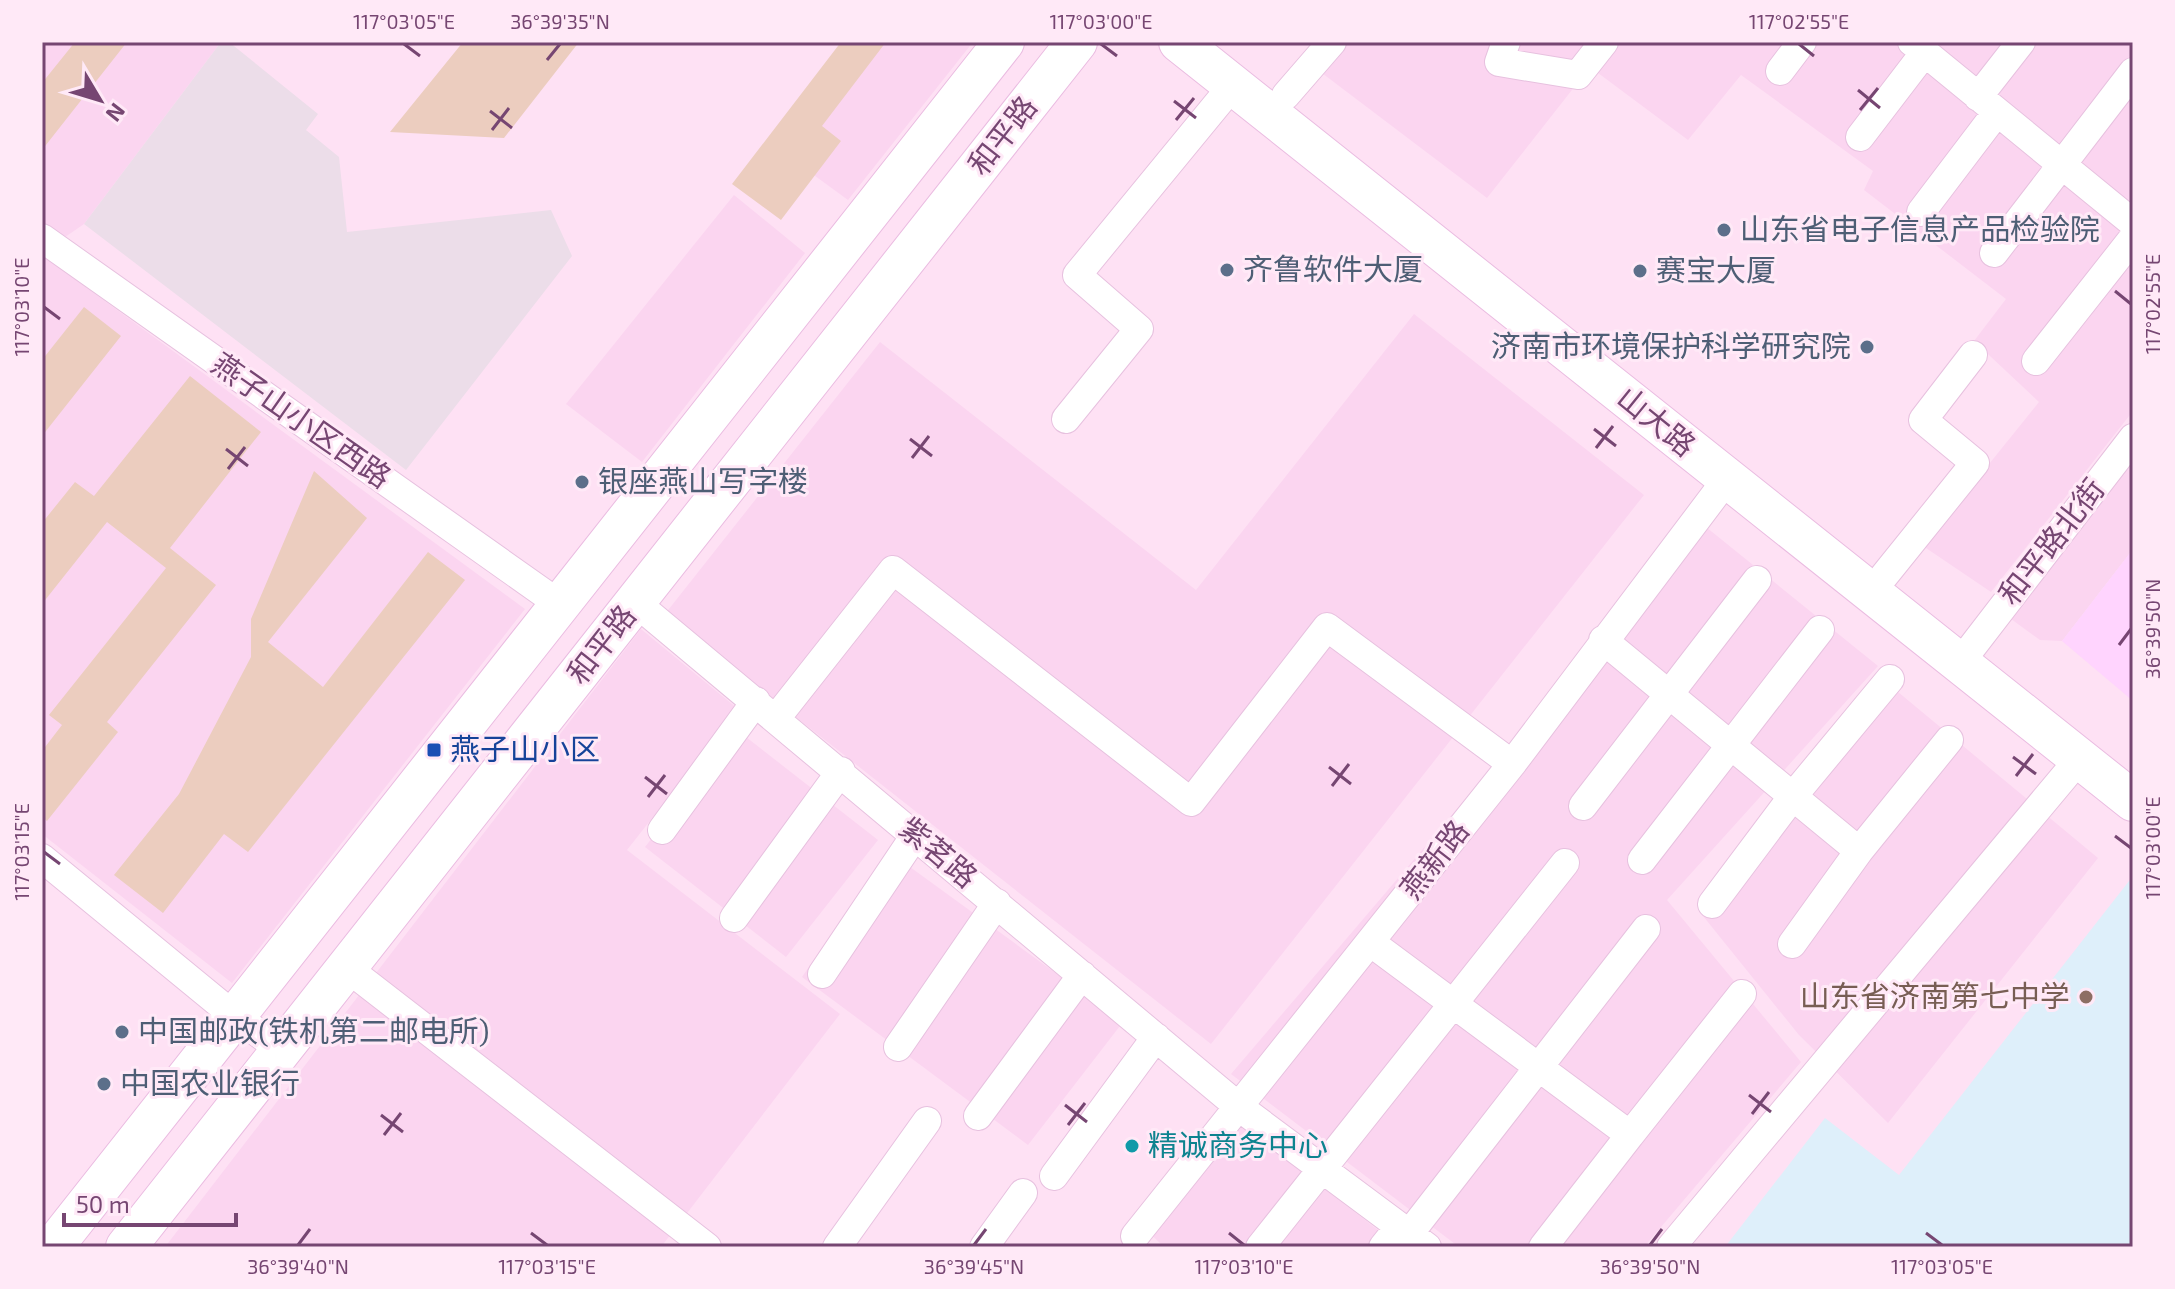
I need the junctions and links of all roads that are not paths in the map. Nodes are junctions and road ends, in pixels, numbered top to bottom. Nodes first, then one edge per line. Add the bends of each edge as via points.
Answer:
1 (1004, 42) edge
2 (1077, 42) edge
3 (1179, 42) edge
4 (1220, 42) edge
5 (1332, 42) edge
6 (1506, 42) edge
7 (1604, 42) edge
8 (1802, 42) edge
9 (2021, 42) edge
10 (1919, 47) edge
11 (1780, 71) dead end
12 (2133, 72) edge
13 (1233, 85) junction
14 (1286, 95) junction
15 (1988, 104) junction
16 (1860, 137) dead end
17 (2062, 165) junction
18 (1921, 212) dead end
19 (2133, 223) edge
20 (42, 238) edge
21 (2133, 238) edge
22 (1994, 253) dead end
23 (1973, 355) dead end
24 (2036, 361) dead end
25 (1066, 419) dead end
26 (2133, 438) edge
27 (1727, 479) junction
28 (1884, 576) junction
29 (1757, 580) dead end
30 (562, 602) junction
31 (635, 602) junction
32 (1820, 630) dead end
33 (1603, 640) junction
34 (1972, 647) junction
35 (1890, 679) dead end
36 (1670, 695) junction
37 (767, 709) junction
38 (1949, 740) dead end
39 (1731, 746) junction
40 (2080, 758) junction
41 (1512, 764) junction
42 (841, 771) junction
43 (2133, 771) edge
44 (1793, 796) junction
45 (2133, 801) edge
46 (1583, 806) dead end
47 (662, 830) dead end
48 (916, 834) junction
49 (1859, 851) junction
50 (42, 858) edge
51 (1642, 860) dead end
52 (1565, 863) dead end
53 (997, 903) junction
54 (1712, 904) dead end
55 (734, 918) dead end
56 (1646, 929) dead end
57 (1370, 942) junction
58 (1792, 944) dead end
59 (347, 968) junction
60 (822, 974) dead end
61 (1082, 975) junction
62 (1742, 994) dead end
63 (1453, 1003) junction
64 (235, 1017) junction
65 (1156, 1037) junction
66 (898, 1047) dead end
67 (281, 1050) junction
68 (1539, 1067) junction
69 (1239, 1107) junction
70 (978, 1116) dead end
71 (927, 1121) dead end
72 (1630, 1135) junction
73 (1323, 1169) junction
74 (1054, 1176) dead end
75 (1023, 1193) dead end
76 (1135, 1236) dead end
77 (1405, 1239) edge
78 (53, 1247) edge
79 (126, 1247) edge
80 (707, 1247) edge
81 (837, 1247) edge
82 (984, 1247) edge
83 (1260, 1247) edge
84 (1543, 1247) edge
85 (1671, 1247) edge

1 - 30 main road, 和平路
2 - 31 main road, 和平路
3 - 13 main road, 山大路
4 - 14 main road, 山大路
5 - 14 street
6 - 7 street via 1499,62 1578,75
8 - 11 street
9 - 15 street
10 - 15 street
10 - 16 street
12 - 17 street
13 - 25 street via 1077,275 1139,329
13 - 27 main road, 山大路
14 - 28 main road, 山大路
15 - 17 street
15 - 18 street
17 - 19 street
17 - 22 street
20 - 30 street, 燕子山小区西路
21 - 24 street
23 - 28 street via 1923,420 1975,463
26 - 34 street, 和平路北街
27 - 33 street, 燕新路
27 - 40 main road, 山大路
28 - 34 main road, 山大路
29 - 36 street
30 - 64 main road, 和平路
31 - 37 street, 紫茗路
31 - 59 main road, 和平路
32 - 39 street
33 - 36 street
33 - 41 street, 燕新路
34 - 43 main road, 山大路
35 - 44 street
36 - 39 street
36 - 46 street
37 - 41 street via 893,570 1191,802 1327,627
37 - 42 street, 紫茗路
37 - 47 street
38 - 49 street
39 - 44 street
39 - 51 street
40 - 45 main road, 山大路
40 - 85 street
41 - 57 street, 燕新路
42 - 48 street, 紫茗路
42 - 55 street
44 - 49 street
44 - 54 street
48 - 53 street, 紫茗路
48 - 60 street
49 - 58 street
50 - 64 street
52 - 63 street
53 - 61 street, 紫茗路
53 - 66 street
56 - 68 street
57 - 63 street
57 - 69 street, 燕新路
59 - 67 main road, 和平路
59 - 80 street
61 - 65 street, 紫茗路
61 - 70 street
62 - 72 street
63 - 68 street
63 - 73 street
64 - 67 street
64 - 78 main road, 和平路
65 - 69 street, 紫茗路
65 - 74 street
67 - 79 main road, 和平路
68 - 72 street
68 - 77 street
69 - 73 street, 紫茗路
69 - 76 street, 燕新路
71 - 81 street
72 - 84 street
73 - 77 street, 紫茗路
73 - 83 street
75 - 82 street

